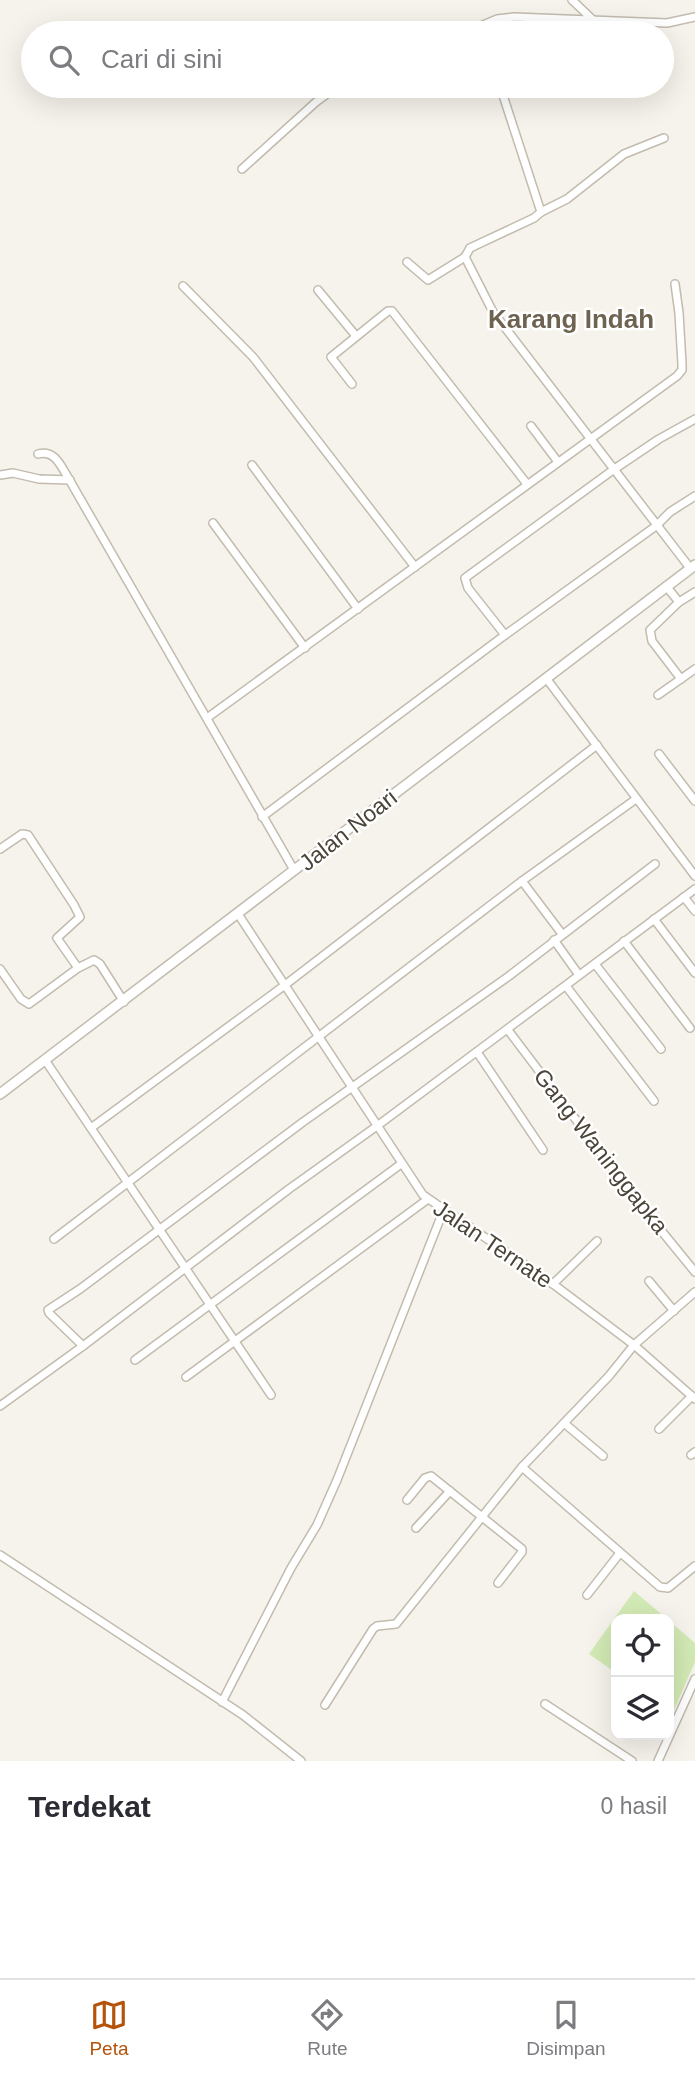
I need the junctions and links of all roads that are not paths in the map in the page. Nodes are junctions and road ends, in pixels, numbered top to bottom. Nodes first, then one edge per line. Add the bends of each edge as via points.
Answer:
1 (572, 0) edge
2 (695, 17) edge
3 (593, 20) junction
4 (494, 21) edge
5 (618, 21) edge
6 (674, 22) edge
7 (322, 98) edge
8 (504, 98) edge
9 (664, 138) dead end
10 (242, 169) dead end
11 (541, 212) junction
12 (465, 257) junction
13 (407, 262) dead end
14 (675, 284) dead end
15 (183, 286) dead end
16 (318, 290) dead end
17 (356, 336) junction
18 (352, 384) dead end
19 (695, 419) edge
20 (531, 426) dead end
21 (591, 440) junction
22 (38, 454) dead end
23 (558, 462) junction
24 (251, 466) dead end
25 (613, 470) junction
26 (0, 475) edge
27 (69, 480) junction
28 (527, 484) junction
29 (695, 496) edge
30 (213, 523) dead end
31 (656, 526) junction
32 (415, 567) junction
33 (693, 567) edge
34 (666, 586) junction
35 (695, 592) edge
36 (679, 602) junction
37 (358, 609) junction
38 (505, 635) junction
39 (305, 648) junction
40 (695, 669) edge
41 (546, 678) junction
42 (681, 678) junction
43 (658, 695) dead end
44 (207, 718) junction
45 (597, 745) junction
46 (660, 754) dead end
47 (636, 799) junction
48 (695, 801) edge
49 (262, 817) junction
50 (0, 849) edge
51 (655, 864) dead end
52 (295, 870) junction
53 (695, 876) edge
54 (522, 881) junction
55 (695, 889) edge
56 (684, 897) junction
57 (695, 911) edge
58 (238, 914) junction
59 (654, 919) junction
60 (562, 934) junction
61 (554, 940) junction
62 (624, 941) junction
63 (595, 964) junction
64 (78, 968) junction
65 (0, 969) edge
66 (695, 974) edge
67 (579, 975) junction
68 (285, 985) junction
69 (566, 986) junction
70 (124, 1002) junction
71 (690, 1028) dead end
72 (508, 1030) junction
73 (320, 1038) junction
74 (661, 1049) dead end
75 (477, 1052) junction
76 (45, 1060) junction
77 (352, 1087) junction
78 (0, 1094) edge
79 (654, 1101) dead end
80 (377, 1126) junction
81 (91, 1128) junction
82 (543, 1150) dead end
83 (401, 1164) junction
84 (127, 1182) junction
85 (428, 1199) junction
86 (444, 1209) junction
87 (159, 1230) junction
88 (54, 1239) dead end
89 (597, 1241) dead end
90 (184, 1268) junction
91 (695, 1272) edge
92 (649, 1281) dead end
93 (553, 1284) junction
94 (695, 1292) edge
95 (209, 1304) junction
96 (674, 1311) junction
97 (235, 1342) junction
98 (634, 1345) junction
99 (83, 1346) junction
100 (135, 1360) dead end
101 (186, 1377) dead end
102 (271, 1395) dead end
103 (694, 1397) edge
104 (0, 1406) edge
105 (564, 1423) junction
106 (659, 1429) dead end
107 (603, 1456) dead end
108 (522, 1468) junction
109 (450, 1491) junction
110 (407, 1500) dead end
111 (481, 1516) junction
112 (416, 1528) dead end
113 (620, 1553) junction
114 (0, 1555) edge
115 (695, 1566) edge
116 (498, 1583) dead end
117 (587, 1595) dead end
118 (695, 1679) edge
119 (222, 1702) junction
120 (545, 1704) dead end
121 (324, 1705) dead end
122 (301, 1761) edge
123 (632, 1761) edge
124 (658, 1761) edge

1 - 3 street
2 - 6 street
3 - 4 street via 513,17
3 - 5 street
7 - 10 street
8 - 11 street
9 - 11 street via 624,154 567,199
11 - 12 street via 470,248
12 - 13 street via 428,280
12 - 21 street via 494,312
14 - 21 street via 680,374
15 - 32 street via 253,357
16 - 17 street
17 - 18 street via 331,357
17 - 28 street via 392,311
19 - 25 street
20 - 23 street
21 - 23 street
21 - 25 street
22 - 27 street via 54,457
23 - 28 street
24 - 37 street
25 - 31 street
25 - 38 street via 466,578 468,588
26 - 27 street
27 - 44 street
28 - 32 street
29 - 31 street
30 - 39 street
31 - 33 street
31 - 38 street
32 - 37 street
33 - 34 street, Jalan Noari
34 - 36 street
34 - 41 street, Jalan Noari
35 - 36 street
36 - 42 street via 650,633
37 - 39 street
38 - 49 street
39 - 44 street
40 - 42 street
41 - 45 street
41 - 52 street, Jalan Noari
42 - 43 street
44 - 49 street
45 - 47 street
45 - 68 street
46 - 48 street
47 - 53 street
47 - 54 street
49 - 52 street
50 - 64 street via 25,834 58,882 80,917 57,938
51 - 60 street
52 - 58 street, Jalan Noari
54 - 60 street
54 - 73 street
55 - 56 street
56 - 57 street
56 - 59 street
58 - 68 street, Jalan Ternate
58 - 70 street, Jalan Noari
59 - 62 street
59 - 66 street
60 - 61 street
61 - 67 street
61 - 77 street
62 - 63 street
62 - 71 street
63 - 67 street
63 - 74 street
64 - 65 street via 29,1004
64 - 70 street via 96,960
67 - 69 street
68 - 73 street, Jalan Ternate
68 - 81 street
69 - 72 street
69 - 79 street
70 - 76 street, Jalan Noari
72 - 75 street
72 - 91 street, Gang Waninggapka
73 - 77 street, Jalan Ternate
73 - 84 street
75 - 80 street
75 - 82 street
76 - 78 street, Jalan Noari
76 - 81 street
77 - 80 street, Jalan Ternate
77 - 87 street
80 - 83 street, Jalan Ternate
80 - 90 street
81 - 84 street
83 - 85 street, Jalan Ternate
83 - 95 street
84 - 87 street
84 - 88 street
85 - 86 street, Jalan Ternate
85 - 97 street
86 - 93 street, Jalan Ternate
86 - 119 street via 317,1525
87 - 90 street
87 - 99 street via 48,1310
89 - 93 street
90 - 95 street
90 - 99 street
92 - 96 street
93 - 98 street, Jalan Ternate
94 - 96 street
95 - 97 street
95 - 100 street
96 - 98 street
97 - 101 street
97 - 102 street
98 - 103 street, Jalan Ternate
98 - 105 street
99 - 104 street
103 - 106 street
105 - 107 street
105 - 108 street
108 - 111 street
108 - 113 street
109 - 110 street via 429,1476
109 - 111 street
109 - 112 street
111 - 116 street via 523,1550
111 - 121 street via 396,1624 373,1629
113 - 115 street via 665,1589
113 - 117 street
114 - 119 street
118 - 124 street
119 - 122 street
120 - 123 street

